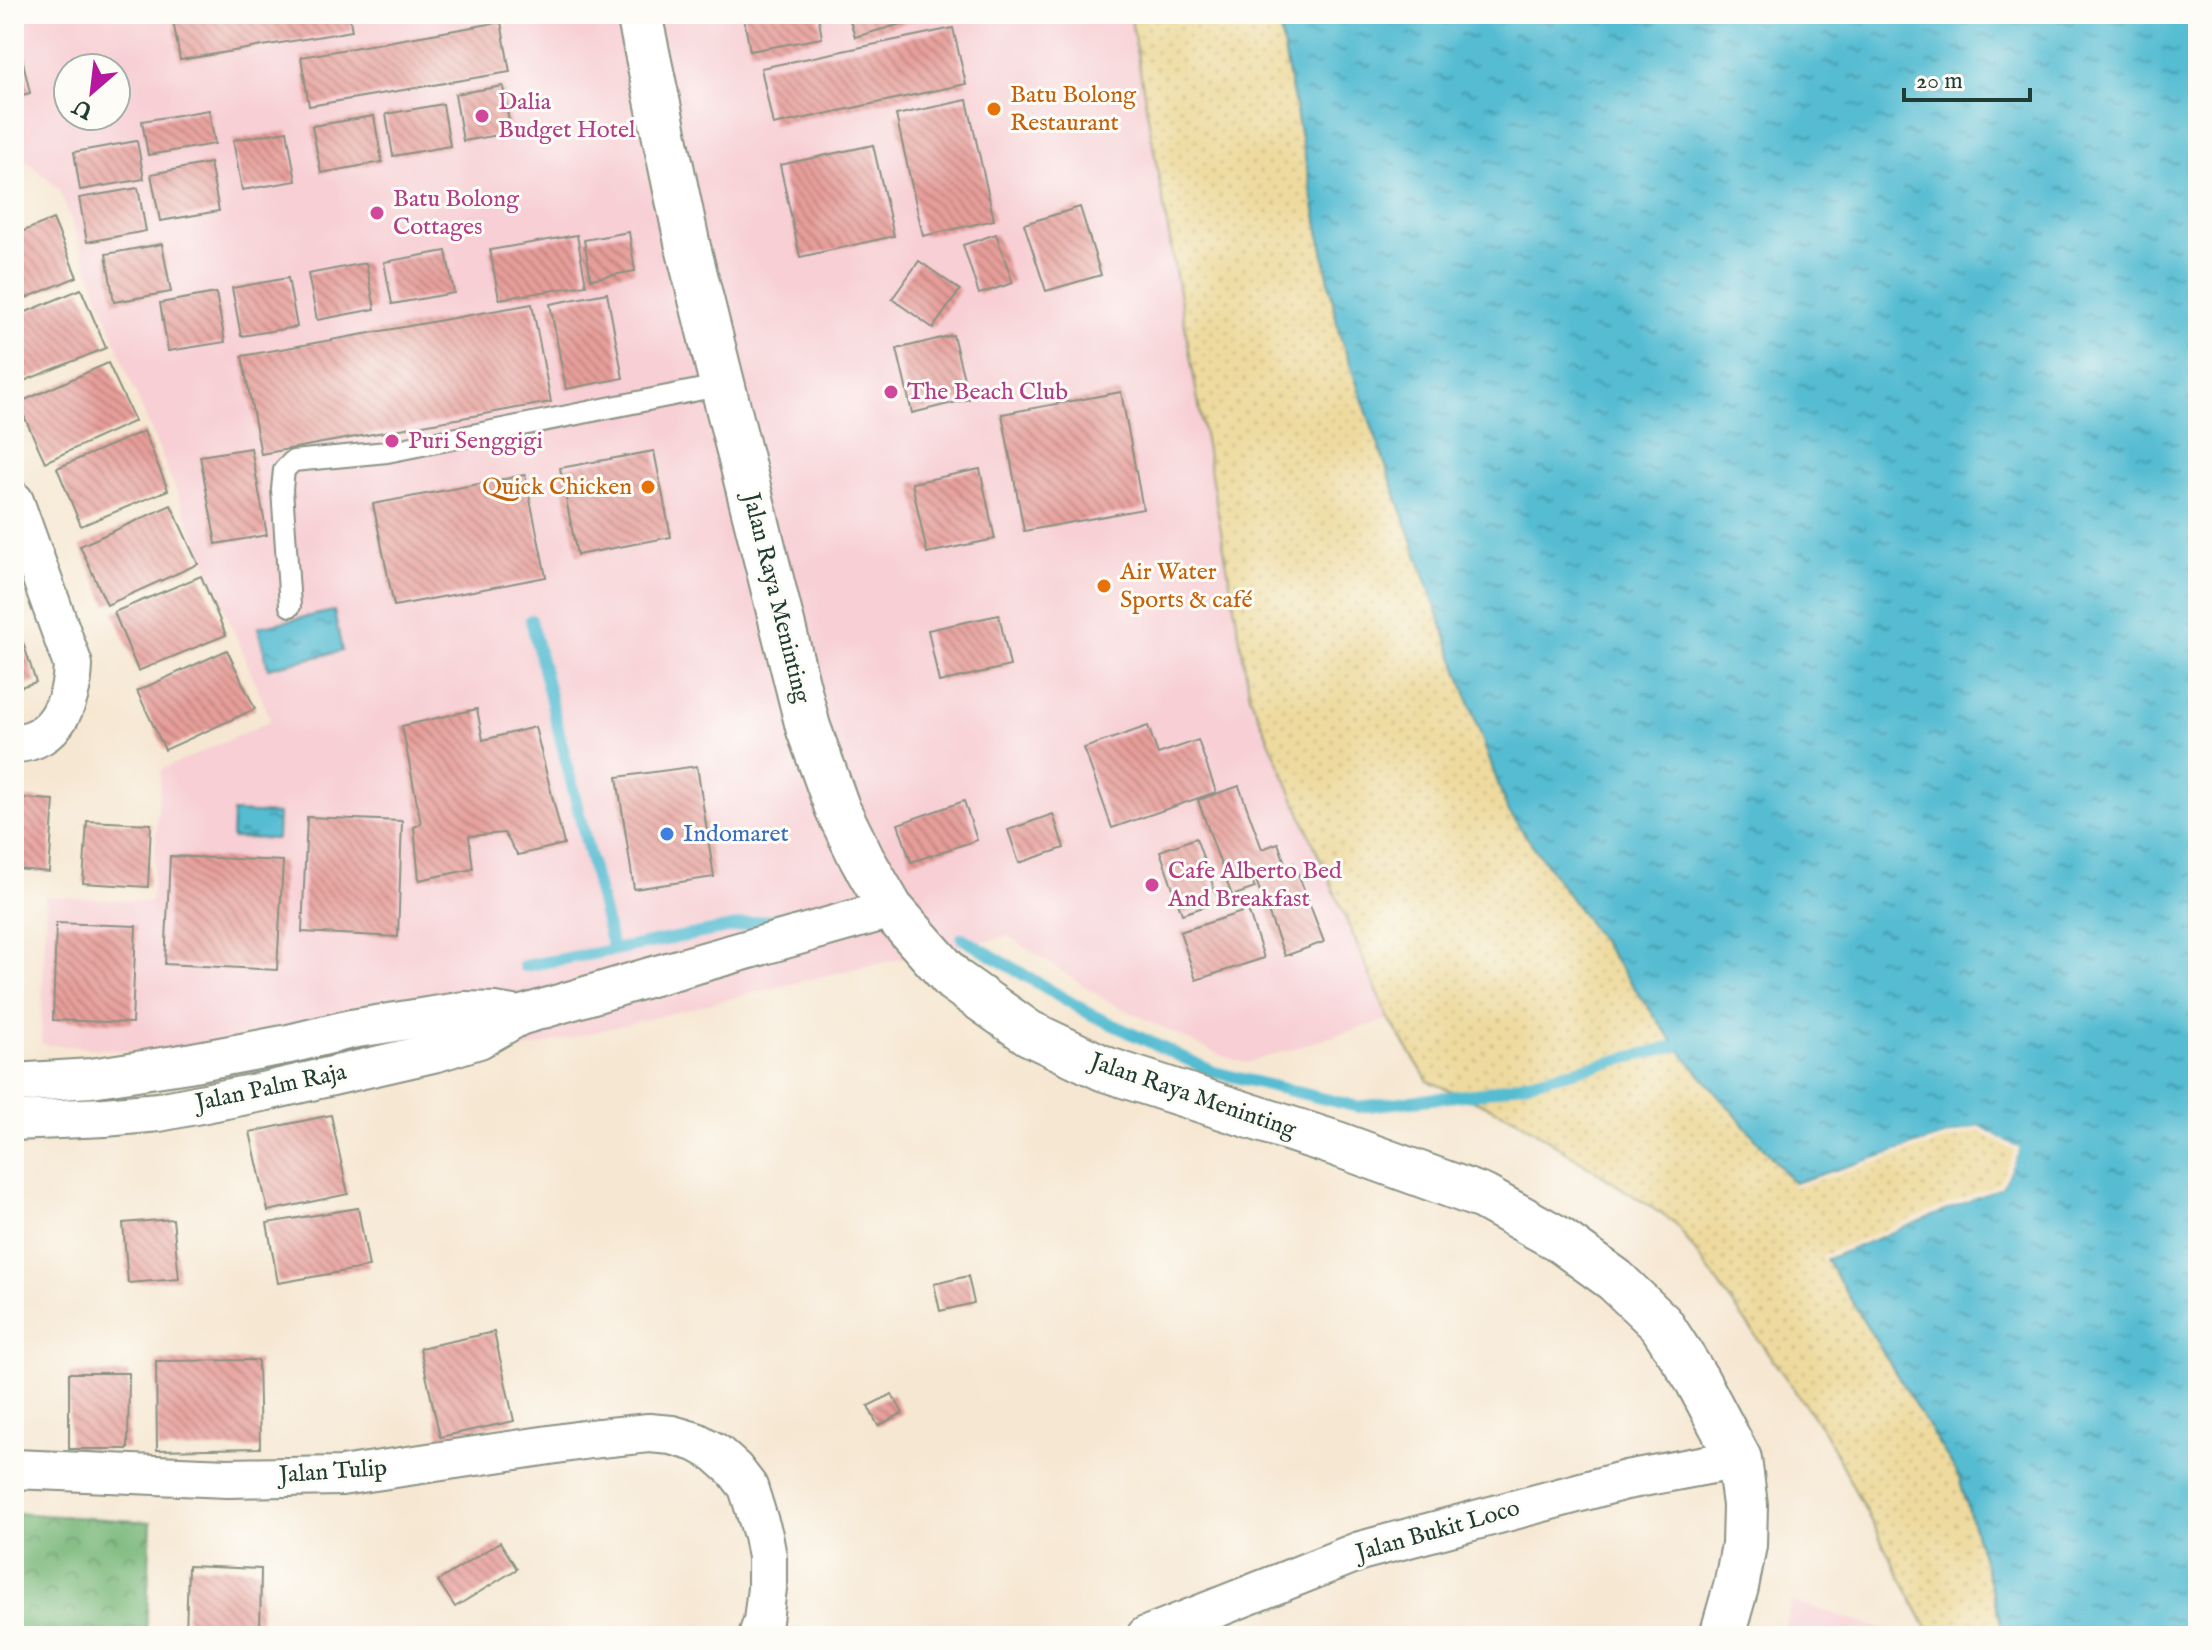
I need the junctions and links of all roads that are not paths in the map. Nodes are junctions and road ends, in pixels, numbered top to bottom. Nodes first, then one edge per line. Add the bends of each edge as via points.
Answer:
1 (639, 14) edge
2 (723, 385) junction
3 (14, 501) edge
4 (290, 606) dead end
5 (14, 743) edge
6 (891, 909) junction
7 (519, 1016) junction
8 (14, 1083) edge
9 (14, 1121) edge
10 (1739, 1459) junction
11 (14, 1469) edge
12 (758, 1636) edge
13 (1146, 1636) edge
14 (1722, 1636) edge

1 - 2 highway, Jalan Raya Meninting
2 - 4 lane via 387,452 293,461 284,470 282,489
2 - 6 highway, Jalan Raya Meninting via 808,727 838,810
3 - 5 street via 73,665 72,686 58,720 44,735
6 - 7 street, Jalan Palm Raja
6 - 10 highway, Jalan Raya Meninting via 954,980 1029,1033 1105,1069 1483,1197 1557,1238 1615,1280 1661,1324
7 - 8 street, Jalan Palm Raja via 452,1012 188,1063
7 - 9 street, Jalan Palm Raja via 479,1039 437,1052 267,1091 159,1112
10 - 13 street, Jalan Bukit Loco via 1626,1480 1360,1551
10 - 14 highway, Jalan Raya Meninting via 1744,1545
11 - 12 street, Jalan Tulip via 227,1478 341,1476 590,1439 672,1435 716,1453 748,1487 767,1557

